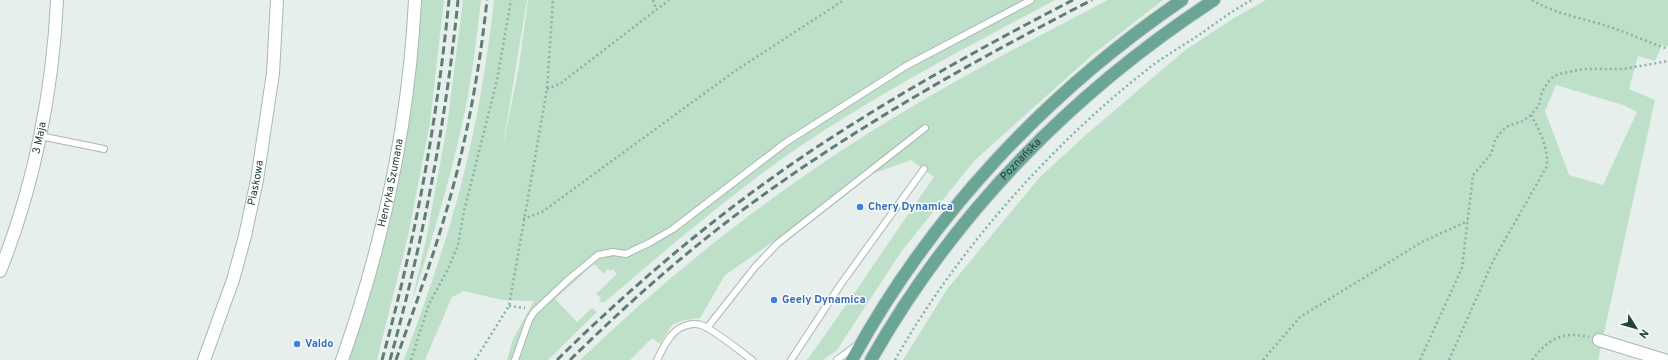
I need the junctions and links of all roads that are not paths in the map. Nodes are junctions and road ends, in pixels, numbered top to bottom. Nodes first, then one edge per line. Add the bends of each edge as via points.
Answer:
1 (57, 0) edge
2 (277, 0) edge
3 (415, 0) edge
4 (1031, 0) edge
5 (1182, 0) edge
6 (1214, 0) edge
7 (925, 128) dead end
8 (40, 136) junction
9 (104, 149) dead end
10 (924, 169) dead end
11 (0, 271) edge
12 (707, 328) junction
13 (1599, 340) road end
14 (862, 342) junction
15 (204, 360) edge
16 (342, 360) edge
17 (515, 360) edge
18 (657, 360) edge
19 (752, 360) edge
20 (791, 360) edge
21 (837, 360) edge
22 (852, 360) edge
23 (871, 360) edge
24 (1664, 360) edge

1 - 8 street, 3 Maja via 52,64
2 - 15 street, Piaskowa via 273,73 257,180 233,280
3 - 16 street, Henryka Szumana via 409,72 395,168 369,277
4 - 17 lane via 906,66 785,143 673,229 650,243 626,254 613,252 598,255 569,278 534,312
5 - 14 main road, Poznańska via 1099,62 1038,116 1005,151 956,206 911,264
6 - 23 main road, Poznańska via 1120,66 1040,139 971,215 930,268
7 - 12 lane via 778,243 755,267
8 - 9 lane
8 - 11 street, 3 Maja via 24,199
10 - 20 lane via 841,284
12 - 18 lane via 689,325 676,330
12 - 19 lane
13 - 24 street
14 - 21 lane
14 - 22 main road, Poznańska

